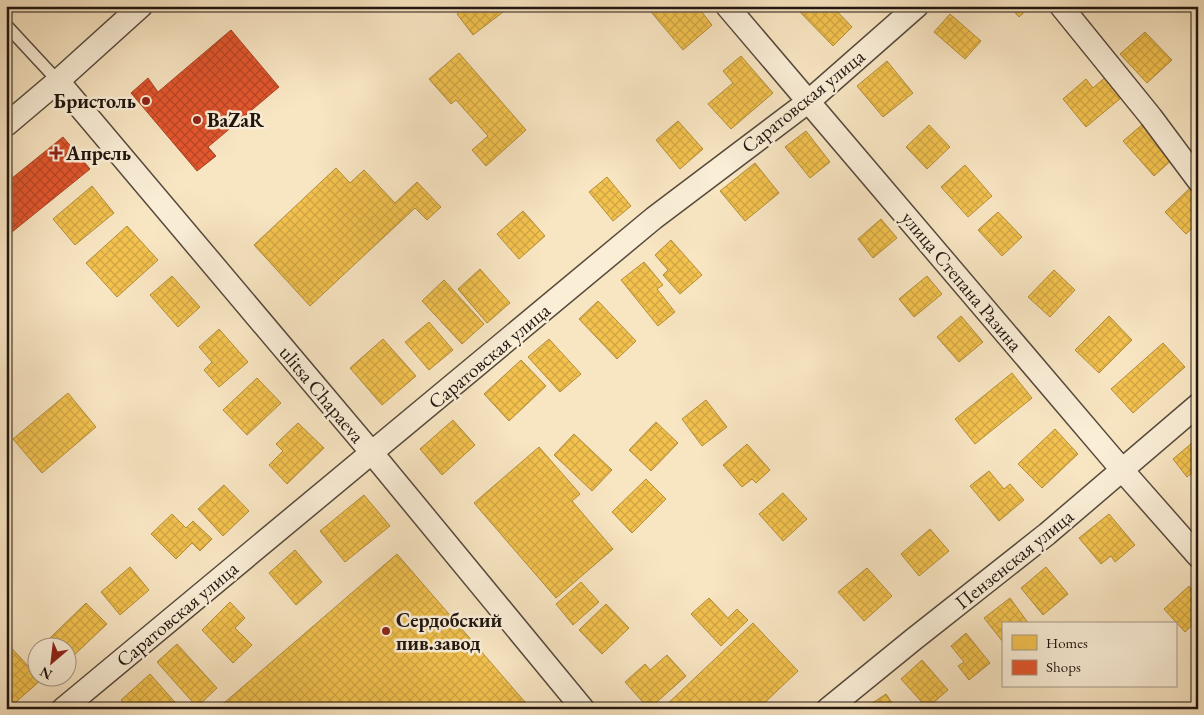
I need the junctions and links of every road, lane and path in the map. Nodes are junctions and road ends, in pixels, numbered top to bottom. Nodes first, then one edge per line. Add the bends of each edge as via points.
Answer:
1 (141, 6) edge
2 (727, 6) edge
3 (917, 6) edge
4 (1061, 6) edge
5 (6, 25) edge
6 (58, 81) junction
7 (808, 100) junction
8 (6, 125) edge
9 (1198, 180) edge
10 (1198, 405) edge
11 (372, 453) junction
12 (1123, 471) junction
13 (1198, 556) edge
14 (63, 709) edge
15 (583, 709) edge
16 (828, 709) edge

1 - 6 street
2 - 7 street, улица Степана Разина
3 - 7 street, Саратовская улица
4 - 9 street
5 - 6 lane
6 - 8 street
6 - 11 street, ulitsa Chapaeva
7 - 11 street, Саратовская улица via 654,218
7 - 12 street, улица Степана Разина
10 - 12 street, Пензенская улица
11 - 14 street, Саратовская улица
11 - 15 street, ulitsa Chapaeva
12 - 13 street, улица Степана Разина
12 - 16 street, Пензенская улица

